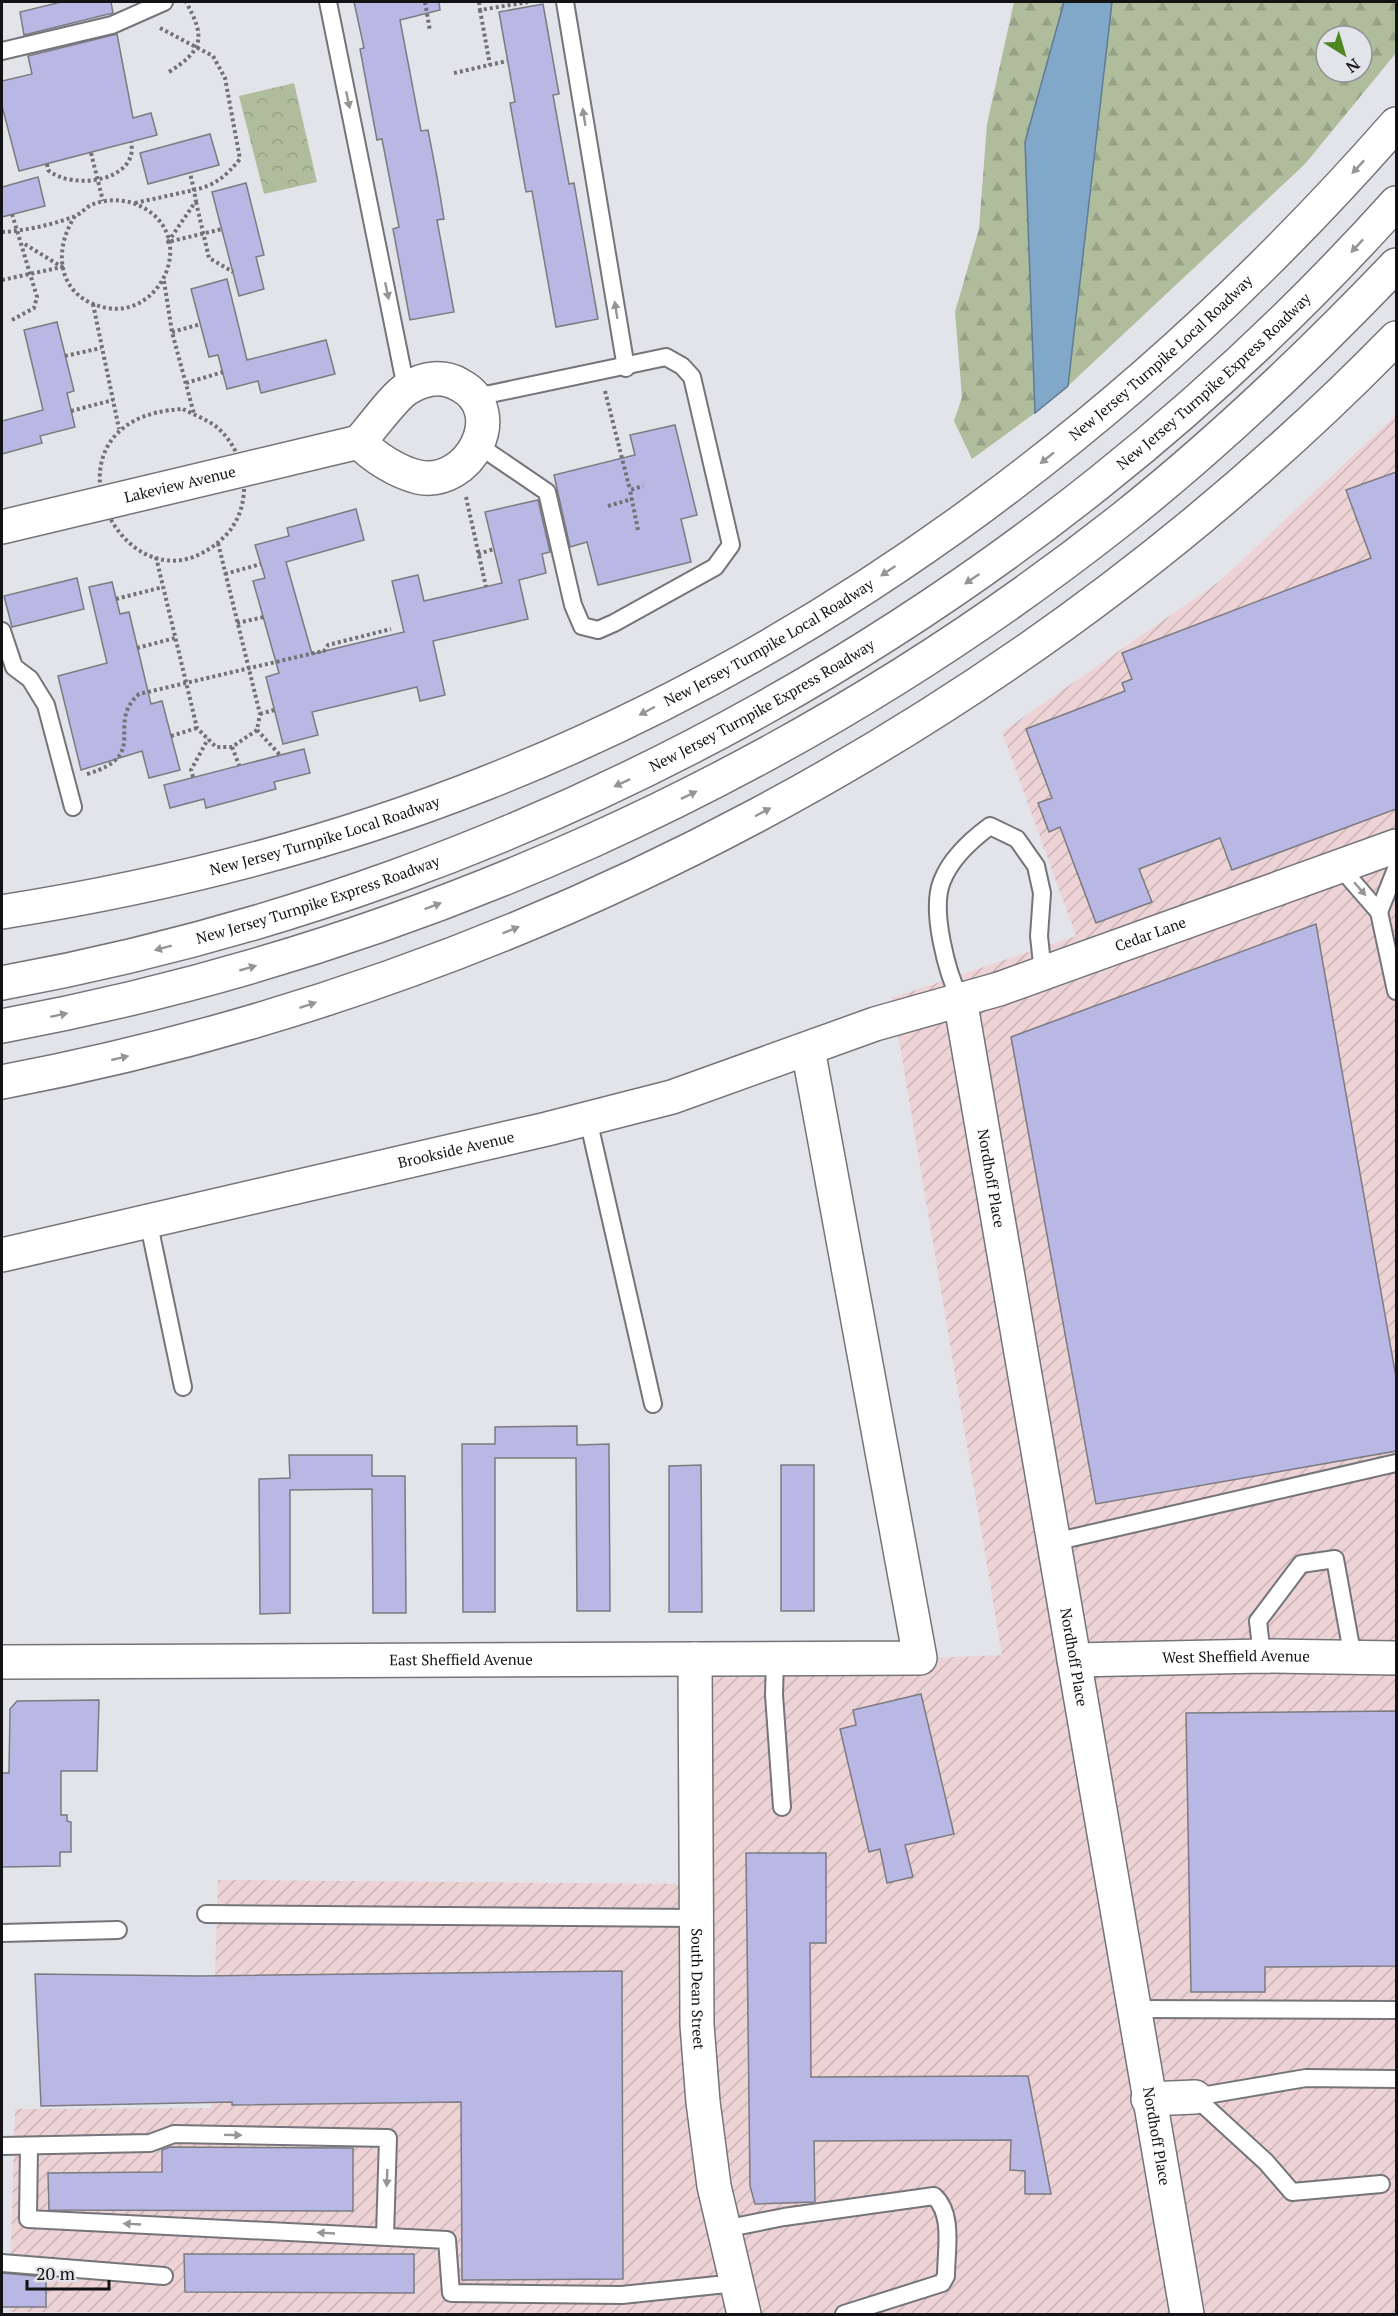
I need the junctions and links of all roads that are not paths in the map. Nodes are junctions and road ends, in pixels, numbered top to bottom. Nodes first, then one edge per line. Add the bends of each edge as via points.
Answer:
1 (164, 2) edge
2 (328, 2) edge
3 (565, 2) edge
4 (2, 51) edge
5 (1396, 124) edge
6 (1396, 203) edge
7 (1396, 265) edge
8 (1396, 338) edge
9 (626, 368) junction
10 (406, 388) junction
11 (476, 397) junction
12 (359, 442) junction
13 (478, 445) junction
14 (2, 527) edge
15 (2, 631) edge
16 (73, 807) dead end
17 (1396, 846) edge
18 (1340, 867) junction
19 (1396, 869) edge
20 (2, 912) edge
21 (1379, 912) junction
22 (1043, 973) junction
23 (2, 983) edge
24 (1396, 991) edge
25 (960, 999) junction
26 (903, 1015) joint
27 (2, 1026) edge
28 (808, 1049) junction
29 (2, 1082) edge
30 (588, 1119) junction
31 (148, 1220) junction
32 (2, 1255) edge
33 (183, 1388) dead end
34 (653, 1404) dead end
35 (1396, 1463) edge
36 (1054, 1542) junction
37 (1262, 1656) junction
38 (1353, 1658) junction
39 (1396, 1658) edge
40 (695, 1659) junction
41 (775, 1659) junction
42 (1074, 1660) junction
43 (2, 1662) edge
44 (782, 1807) dead end
45 (206, 1914) dead end
46 (696, 1918) junction
47 (118, 1930) dead end
48 (2, 1933) edge
49 (1133, 2009) junction
50 (1396, 2010) edge
51 (1396, 2079) edge
52 (1196, 2097) junction
53 (1148, 2099) junction
54 (2, 2146) edge
55 (29, 2146) junction
56 (1381, 2184) dead end
57 (724, 2229) junction
58 (385, 2236) junction
59 (2, 2262) edge
60 (164, 2276) dead end
61 (736, 2283) junction
62 (744, 2314) edge
63 (844, 2314) edge
64 (1187, 2314) edge

1 - 4 lane via 112,25
2 -> 10 lane
9 -> 3 lane
5 -> 20 main road, New Jersey Turnpike Local Roadway via 1318,211 1214,315 1078,433 1016,483 891,570 724,670 563,750 487,783 379,822 198,873
6 -> 23 main road, New Jersey Turnpike Express Roadway via 1252,352 1106,480 975,577 791,694 624,782 446,858 264,920 142,953
27 -> 7 main road via 169,989 350,936 532,868 748,765 862,699 974,627 1121,520 1288,374
29 -> 8 main road via 219,1033 374,983 575,903 762,813 910,728 1044,639 1263,466
9 - 11 lane
9 - 13 lane via 666,357 692,377 731,545 715,567 614,623 598,630 582,626 573,605 547,492
10 - 11 main road via 428,379 443,379 468,389
10 - 12 main road
11 - 13 main road via 484,420
12 - 13 main road via 383,461 419,477 453,471
12 - 14 main road, Lakeview Avenue
15 - 16 lane via 14,667 30,679 46,705
17 - 18 main road, Cedar Lane
18 -> 21 lane
18 - 22 main road, Cedar Lane
19 - 21 lane
21 - 24 lane
22 - 25 main road, Cedar Lane
22 - 25 lane via 1039,936 1042,893 1036,866 1017,839 990,826 966,844 941,882 938,918 949,977
25 - 26 main road, Cedar Lane
25 - 36 main road, Nordhoff Place
26 - 28 main road, Brookside Avenue
28 - 30 main road, Brookside Avenue via 672,1097
28 - 41 main road, East Sheffield Avenue via 920,1658
30 - 31 main road, Brookside Avenue
30 - 34 lane
31 - 32 main road, Brookside Avenue
31 - 33 lane
35 - 36 lane
36 - 42 main road, Nordhoff Place
37 - 38 main road, West Sheffield Avenue
37 - 38 lane via 1258,1621 1301,1564 1335,1559
37 - 42 main road, West Sheffield Avenue
38 - 39 main road, West Sheffield Avenue
40 - 41 main road, East Sheffield Avenue
40 - 43 main road, East Sheffield Avenue
40 - 46 main road, South Dean Street
41 - 44 lane
42 - 49 main road, Nordhoff Place
45 - 46 lane
46 - 57 main road, South Dean Street via 697,2025 703,2102
47 - 48 lane
49 - 50 lane
49 - 53 main road, Nordhoff Place
51 - 52 lane via 1306,2078
52 - 53 main road
52 - 56 lane via 1266,2162 1292,2192
53 - 64 main road, Nordhoff Place
54 - 55 lane
58 -> 55 lane via 28,2218
55 -> 58 lane via 150,2143 174,2134 388,2138
57 - 61 main road, South Dean Street
57 - 63 lane via 934,2196 941,2202 947,2220 946,2276 942,2283
58 - 61 lane via 447,2240 451,2293 622,2295
59 - 60 lane
61 - 62 main road, South Dean Street

